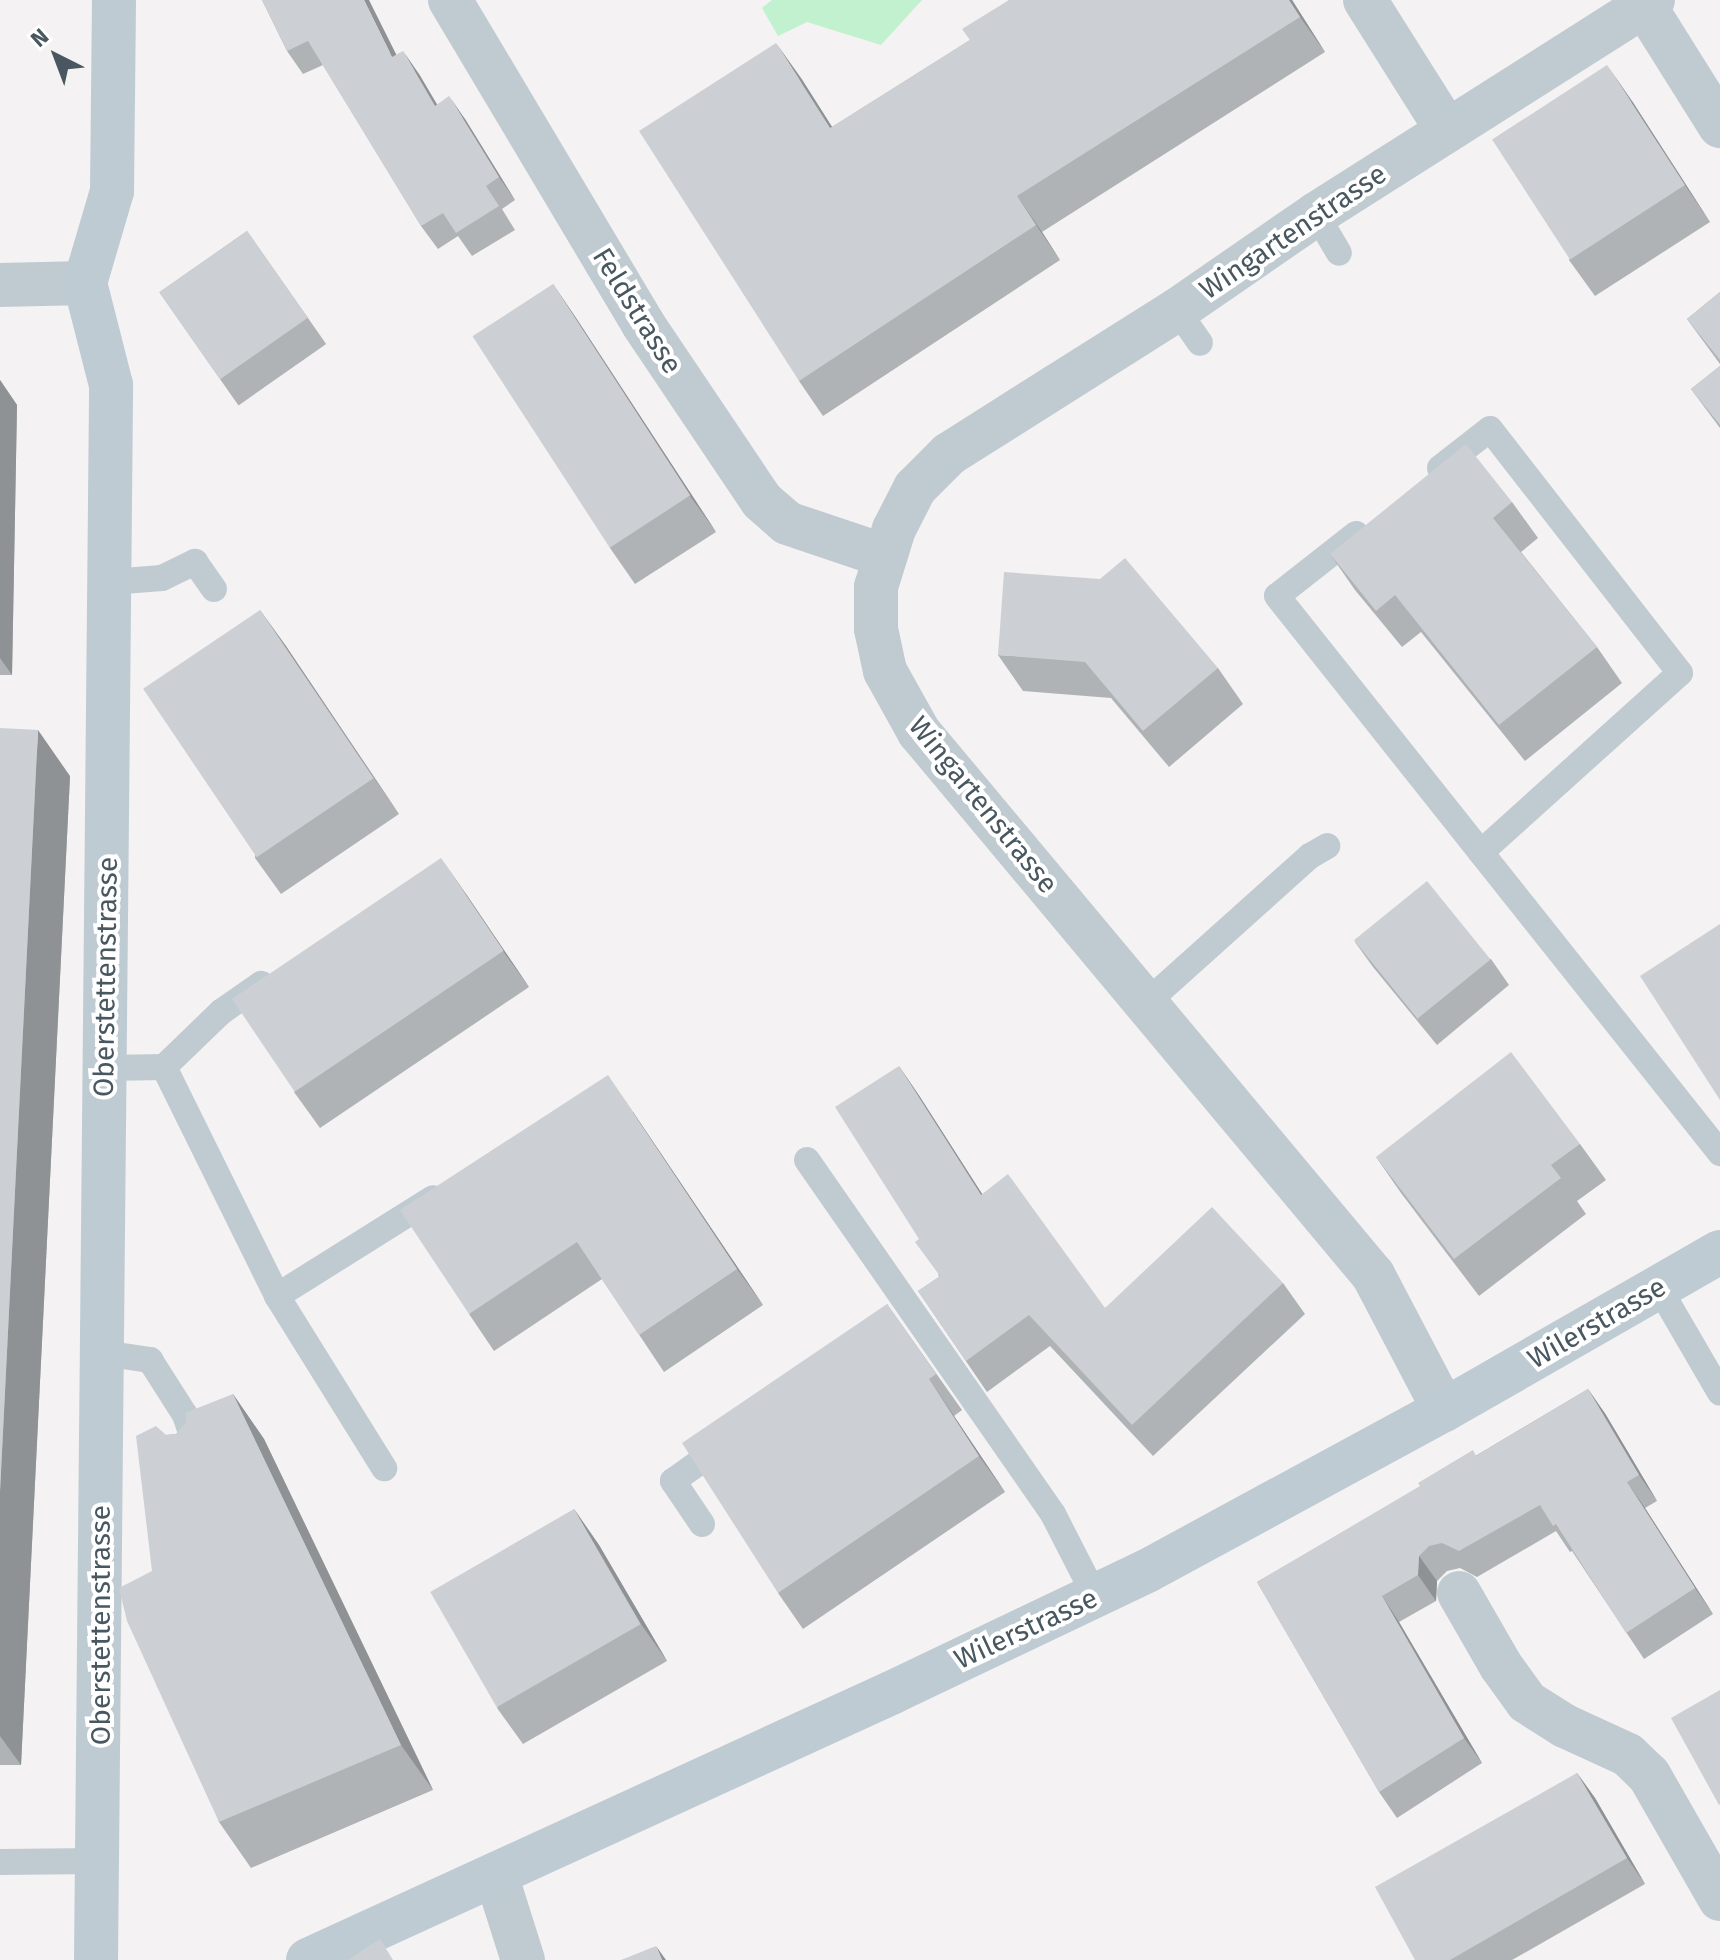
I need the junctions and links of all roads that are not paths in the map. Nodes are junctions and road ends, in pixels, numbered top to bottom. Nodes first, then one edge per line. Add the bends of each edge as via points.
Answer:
1 (114, 0) edge
2 (450, 0) edge
3 (1365, 0) edge
4 (1648, 3) edge
5 (1720, 126) edge
6 (1447, 130) junction
7 (1316, 214) junction
8 (1339, 253) dead end
9 (85, 283) junction
10 (0, 285) edge
11 (1415, 488) edge
12 (1377, 517) edge
13 (885, 556) junction
14 (110, 582) junction
15 (214, 589) dead end
16 (1327, 846) dead end
17 (1481, 852) junction
18 (285, 968) edge
19 (1146, 1003) junction
20 (164, 1067) junction
21 (106, 1068) junction
22 (1720, 1153) edge
23 (807, 1160) dead end
24 (451, 1187) edge
25 (1720, 1252) edge
26 (1659, 1288) junction
27 (277, 1296) junction
28 (911, 1312) junction
29 (886, 1330) edge
30 (103, 1353) junction
31 (1720, 1393) edge
32 (1444, 1410) junction
33 (748, 1428) edge
34 (202, 1465) edge
35 (384, 1468) dead end
36 (702, 1524) edge
37 (1459, 1593) dead end
38 (1095, 1596) junction
39 (98, 1861) junction
40 (0, 1862) edge
41 (496, 1875) junction
42 (1720, 1899) edge
43 (96, 1960) edge
44 (308, 1960) edge
45 (523, 1960) edge

1 - 9 street via 112,191
2 - 13 street, Feldstrasse via 643,324 762,501 787,523
3 - 6 street
4 - 5 street
4 - 6 street, Wingartenstrasse
6 - 7 street, Wingartenstrasse
7 - 8 lane
7 - 13 street, Wingartenstrasse via 1189,326 949,454 915,488
9 - 10 street
9 - 14 street, Oberstettenstrasse via 111,385
11 - 17 lane via 1490,429 1680,673
12 - 17 lane via 1277,596
13 - 19 street, Wingartenstrasse via 876,587 876,629 885,671 903,705 919,732
14 - 15 lane via 162,578 195,562
14 - 21 street, Oberstettenstrasse
16 - 19 lane
17 - 22 lane
18 - 20 lane via 221,1012
19 - 32 street, Wingartenstrasse via 1373,1275
20 - 21 lane
20 - 27 lane
21 - 30 street, Oberstettenstrasse
23 - 28 lane
24 - 27 lane
25 - 26 street, Wilerstrasse
26 - 31 lane
26 - 32 street, Wilerstrasse
27 - 35 lane
28 - 29 lane
28 - 38 lane via 1053,1514
30 - 34 lane via 150,1360 185,1415
30 - 39 street, Oberstettenstrasse
32 - 38 street, Wilerstrasse
33 - 36 lane via 673,1481
37 - 42 street via 1527,1702 1628,1755 1649,1775
38 - 41 street, Wilerstrasse
39 - 40 lane
39 - 43 street, Oberstettenstrasse
41 - 44 street, Wilerstrasse
41 - 45 street

